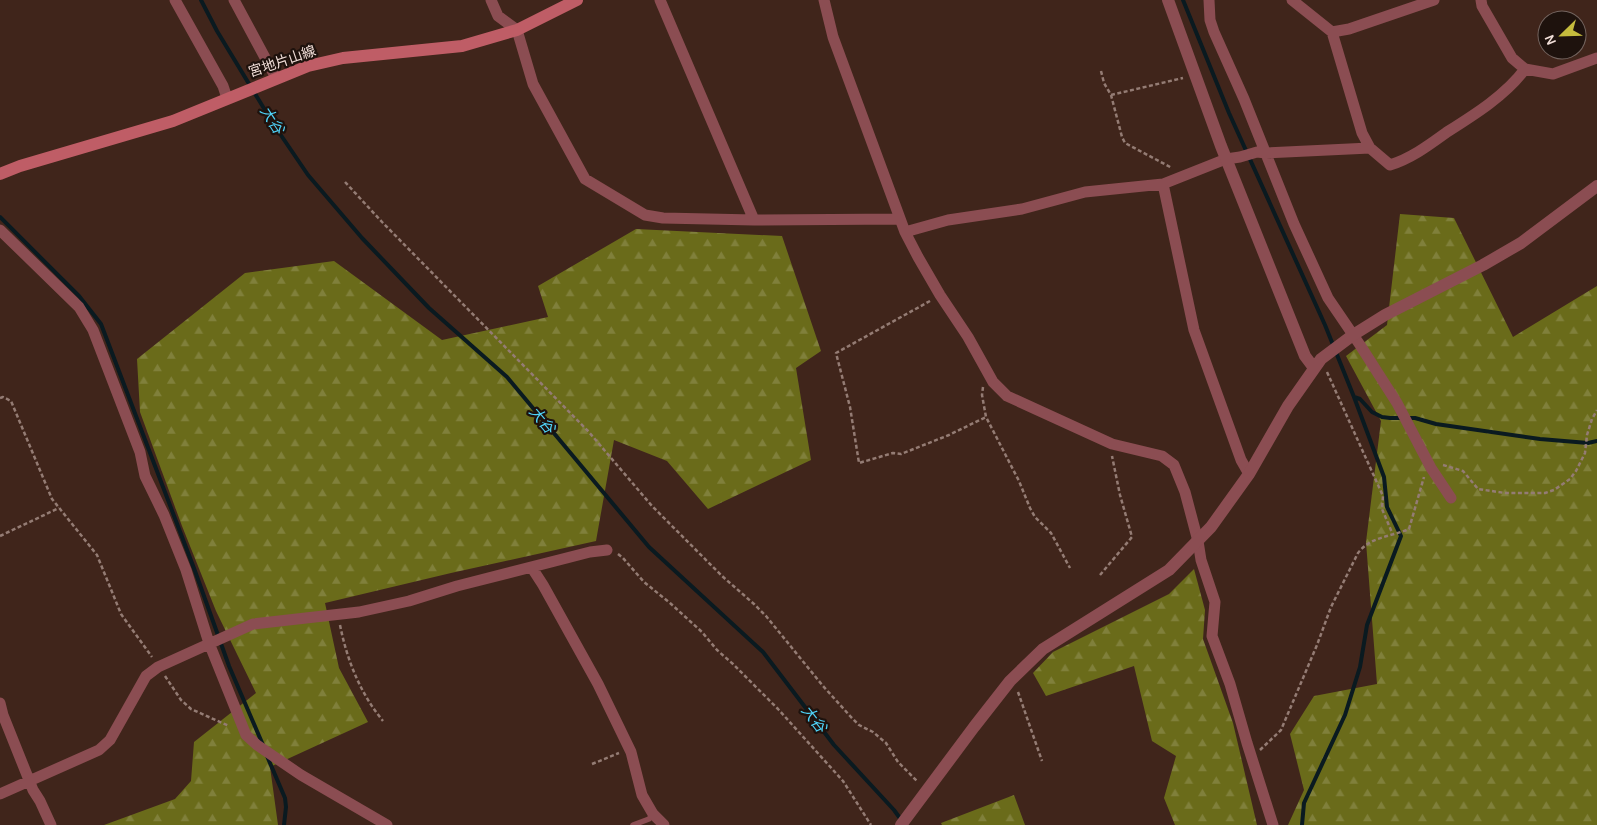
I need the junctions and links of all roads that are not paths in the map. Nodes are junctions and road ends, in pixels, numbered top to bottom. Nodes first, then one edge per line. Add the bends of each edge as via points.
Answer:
1 (175, 0) edge
2 (234, 0) edge
3 (491, 0) edge
4 (577, 0) edge
5 (660, 0) edge
6 (824, 0) edge
7 (1168, 0) edge
8 (1209, 0) edge
9 (1292, 0) edge
10 (1434, 0) edge
11 (1481, 0) edge
12 (517, 30) junction
13 (1332, 32) junction
14 (1597, 58) edge
15 (1525, 69) junction
16 (273, 79) junction
17 (233, 95) junction
18 (1370, 148) junction
19 (1266, 152) junction
20 (1226, 159) junction
21 (0, 174) edge
22 (1164, 184) junction
23 (1597, 186) edge
24 (900, 219) junction
25 (754, 220) junction
26 (0, 230) edge
27 (905, 232) junction
28 (1353, 335) junction
29 (1318, 364) junction
30 (1249, 474) junction
31 (1451, 498) dead end
32 (1198, 540) junction
33 (607, 550) road end
34 (532, 568) junction
35 (210, 643) junction
36 (0, 703) edge
37 (29, 781) junction
38 (0, 794) edge
39 (653, 814) junction
40 (633, 824) edge
41 (52, 825) edge
42 (387, 825) edge
43 (664, 825) edge
44 (901, 825) edge
45 (1273, 825) edge

1 - 17 street via 223,86
2 - 16 street
3 - 12 street via 498,16
4 - 12 main road, 宮地片山線
5 - 25 street
6 - 24 street via 833,37
7 - 20 street
8 - 19 street via 1214,32
9 - 13 street
10 - 13 street
11 - 15 street via 1512,58
12 - 16 main road, 宮地片山線 via 462,46 343,58
12 - 25 street via 533,84 585,179 644,214 663,218
13 - 18 street via 1362,133
14 - 15 street via 1553,74
15 - 18 street via 1517,81 1471,117 1407,159 1390,165
16 - 17 main road, 宮地片山線
17 - 21 main road, 宮地片山線 via 173,121
18 - 19 street
19 - 20 street
19 - 28 street via 1328,298
20 - 22 street
20 - 29 street via 1306,356
22 - 27 street via 1085,192 1022,209 948,220
22 - 30 street via 1194,330
23 - 28 street via 1521,243
24 - 25 street
24 - 27 street
26 - 35 street via 79,307 93,330 140,452 145,476 186,570
27 - 32 street via 988,373 1007,396 1112,444 1162,456 1174,465
28 - 29 street
28 - 31 street via 1397,403
29 - 30 street via 1288,406
30 - 32 street
32 - 44 street via 1169,570 1043,649 1010,681
32 - 45 street via 1215,602 1212,636
33 - 34 street
34 - 35 street via 359,612 253,624
34 - 39 street via 598,684 629,749 642,795
35 - 37 street via 159,666 146,676 110,740 99,750
35 - 42 street via 246,735 301,775
36 - 37 street
37 - 38 street
37 - 41 street
39 - 40 lane via 649,819
39 - 43 street

